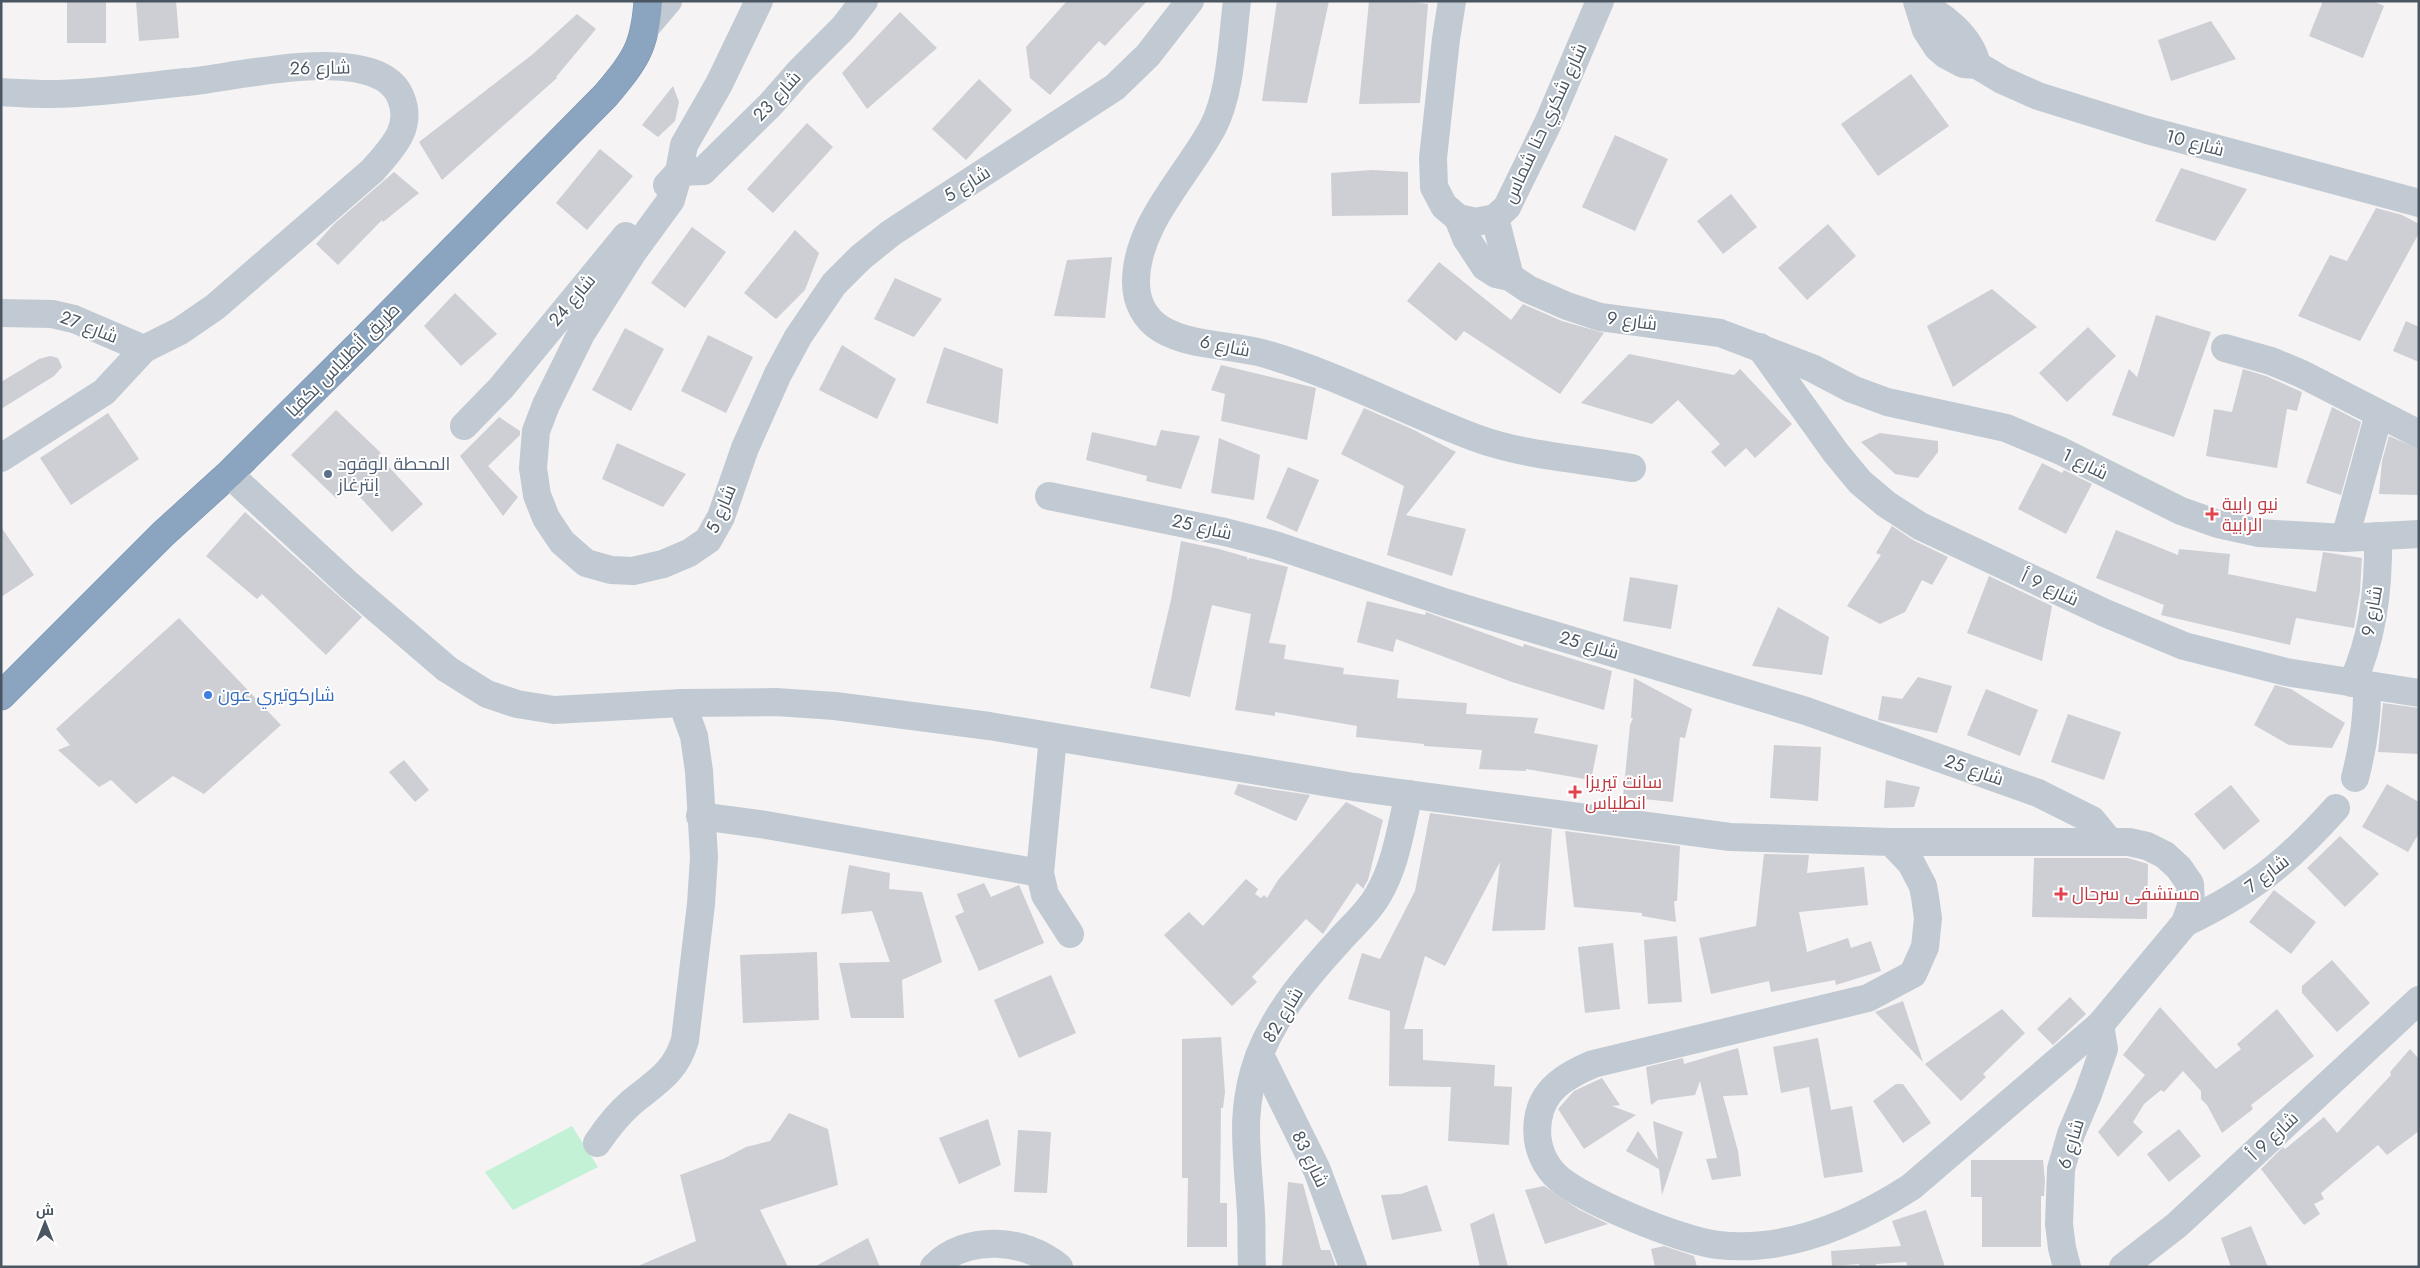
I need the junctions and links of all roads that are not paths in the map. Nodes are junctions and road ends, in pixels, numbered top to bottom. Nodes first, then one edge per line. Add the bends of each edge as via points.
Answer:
1 (668, 1) edge
2 (759, 1) edge
3 (864, 1) edge
4 (1190, 1) edge
5 (1237, 1) edge
6 (1452, 1) edge
7 (1600, 1) edge
8 (1918, 3) edge
9 (647, 14) edge
10 (1, 92) edge
11 (679, 172) junction
12 (2419, 204) edge
13 (1458, 218) junction
14 (1495, 218) junction
15 (1510, 277) junction
16 (1, 313) edge
17 (1760, 347) junction
18 (2225, 348) dead end
19 (144, 349) junction
20 (2380, 414) junction
21 (464, 426) dead end
22 (2419, 434) edge
23 (1, 458) edge
24 (1632, 468) dead end
25 (228, 474) junction
26 (1049, 496) dead end
27 (2419, 534) edge
28 (2378, 536) junction
29 (2345, 538) junction
30 (2360, 684) junction
31 (2419, 693) edge
32 (1, 696) edge
33 (682, 704) junction
34 (1053, 737) junction
35 (2355, 778) dead end
36 (1409, 794) junction
37 (2336, 808) dead end
38 (700, 816) junction
39 (1891, 842) junction
40 (2110, 842) junction
41 (1040, 873) junction
42 (2185, 923) junction
43 (1070, 934) dead end
44 (2419, 1000) edge
45 (2100, 1024) junction
46 (1260, 1055) junction
47 (597, 1143) dead end
48 (1720, 1256) edge
49 (934, 1267) edge
50 (1059, 1267) edge
51 (1252, 1267) edge
52 (1353, 1267) edge
53 (2067, 1267) edge
54 (2123, 1267) edge

1 - 9 street
2 - 11 street, شارع 5 via 719,84 684,145
3 - 11 street, شارع 23 via 843,28 704,171
4 - 11 street, شارع 5 via 1148,55 1115,87 1009,158 962,185 860,258 834,284 798,337 778,374 745,448 721,517 708,540 689,553 663,564 632,571 611,570 586,563 562,542 546,518 537,495 533,468 536,431 581,334 633,252 671,200
5 - 24 street, شارع 6 via 1224,94 1214,125 1182,172 1139,252 1136,284 1140,306 1151,322 1197,342 1268,354 1478,439 1527,451
6 - 13 street via 1433,158 1434,188 1444,206
7 - 14 street, شارع شكري حنا شماس via 1527,170 1507,207
8 - 12 street, شارع 10 via 1922,20 1937,47 1946,55 1963,64 1977,65 2038,96 2147,130
9 - 25 highway, طريق أنطلياس بكفيا via 635,60 606,95 486,219
10 - 19 street, شارع 26 via 52,94 339,65 367,69 388,78 398,89 406,123 393,148 373,170 215,307 180,332
11 - 21 street, شارع 24 via 501,388
13 - 14 street, شارع شكري حنا شماس via 1476,222
13 - 15 street, شارع 9 via 1466,238 1485,267
14 - 15 street
15 - 17 street, شارع 9 via 1528,289 1600,317 1720,333
16 - 19 street, شارع 27 via 52,314 74,319
17 - 29 street, شارع 1 via 1887,402 2006,428 2061,451 2181,511 2218,524 2259,533
17 - 30 street, شارع 9 أ via 1836,454 1860,482 1920,526 2105,614 2184,646 2286,672
18 - 20 street via 2271,361
19 - 23 street via 104,392
20 - 22 street
20 - 29 street
25 - 32 highway, طريق أنطلياس بكفيا via 162,534
25 - 33 street via 409,637 447,669 487,694 518,704 554,710
26 - 40 street, شارع 25 via 1275,545 1447,603 1806,711 2038,793 2092,820
27 - 28 street, شارع 1
28 - 29 street, شارع 1
28 - 30 street, شارع 9 via 2379,572
30 - 31 street, شارع 9 أ
30 - 35 street via 2368,717
33 - 34 street via 776,702 835,706
33 - 38 street via 694,736
34 - 36 street
34 - 41 street
36 - 39 street via 1730,837
36 - 46 street, شارع 82 via 1395,853 1379,894 1288,1002
37 - 42 street, شارع 7 via 2304,844 2268,875 2228,902
38 - 41 street
38 - 47 street via 704,857 701,904 685,1040 673,1068 621,1113
39 - 40 street
39 - 48 street via 1911,864 1925,897 1928,918 1924,947 1913,974 1868,998 1593,1064 1570,1074 1551,1089 1539,1109 1536,1133 1542,1156 1565,1184 1601,1204 1678,1234
40 - 42 street via 2148,846 2179,868 2190,884 2190,906
41 - 43 street via 1045,894
42 - 45 street
44 - 54 street, شارع 9 أ via 2191,1212
45 - 48 street via 1912,1187 1882,1206 1820,1233 1752,1245
45 - 53 street, شارع 6 via 2104,1049 2071,1134 2062,1169 2059,1224
46 - 51 street, شارع 82 via 1247,1100 1245,1120
46 - 52 street, شارع 83 via 1317,1170
49 - 50 street via 942,1258 976,1244 1028,1249

